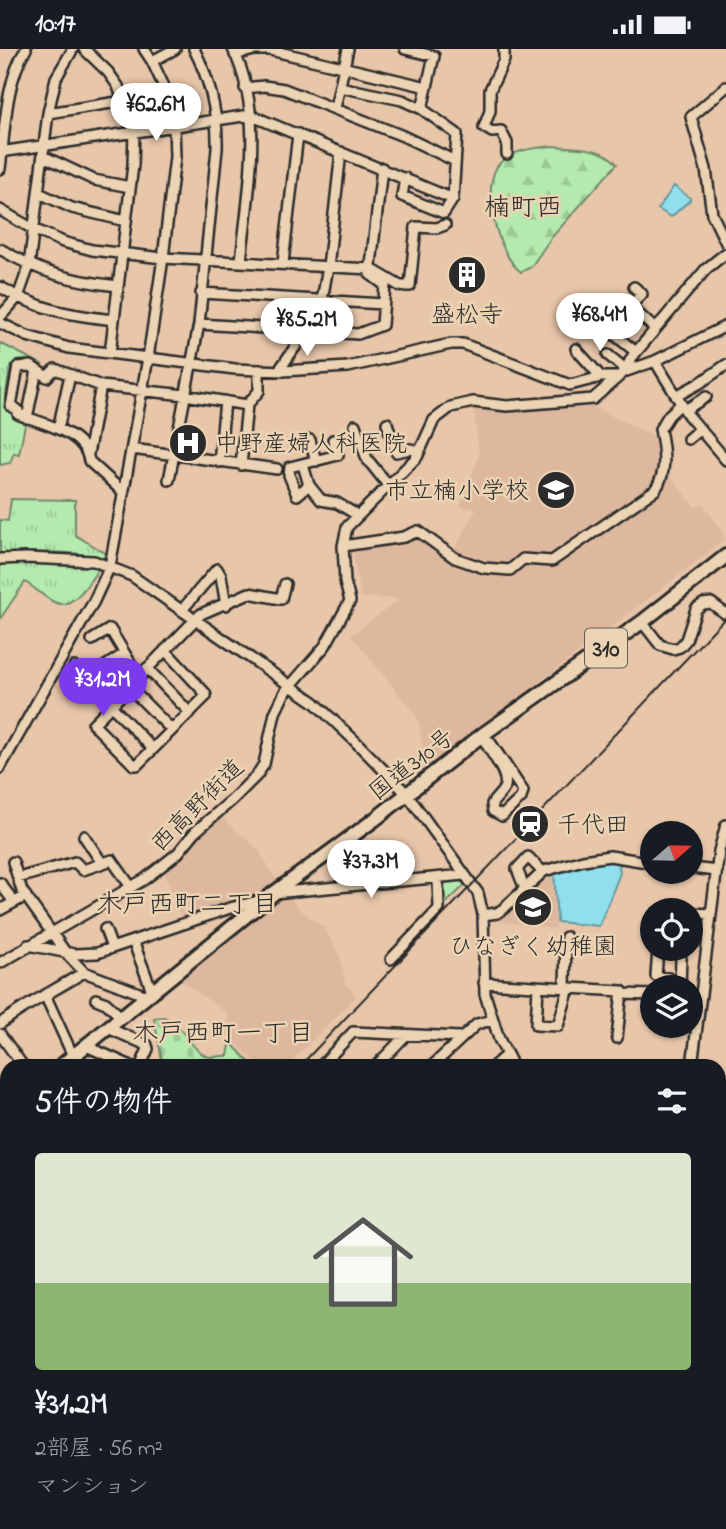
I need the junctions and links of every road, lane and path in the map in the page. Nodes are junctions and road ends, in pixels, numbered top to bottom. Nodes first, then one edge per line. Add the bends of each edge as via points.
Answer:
1 (26, 49) edge
2 (73, 49) edge
3 (84, 49) edge
4 (144, 49) edge
5 (175, 49) edge
6 (194, 49) edge
7 (348, 49) edge
8 (405, 49) edge
9 (503, 49) edge
10 (234, 52) edge
11 (152, 61) junction
12 (344, 69) junction
13 (340, 87) junction
14 (427, 87) junction
15 (726, 87) edge
16 (245, 88) junction
17 (124, 101) junction
18 (335, 108) junction
19 (422, 109) junction
20 (48, 113) junction
21 (250, 115) junction
22 (216, 120) junction
23 (174, 125) junction
24 (134, 132) junction
25 (298, 134) junction
26 (44, 146) junction
27 (1, 152) edge
28 (341, 152) junction
29 (507, 154) dead end
30 (43, 156) junction
31 (454, 161) junction
32 (382, 168) junction
33 (0, 169) edge
34 (405, 178) junction
35 (130, 187) junction
36 (39, 193) junction
37 (453, 199) junction
38 (0, 210) edge
39 (126, 221) junction
40 (445, 225) dead end
41 (33, 229) junction
42 (726, 243) edge
43 (0, 249) edge
44 (726, 253) edge
45 (122, 254) junction
46 (163, 258) junction
47 (205, 260) junction
48 (241, 261) junction
49 (283, 263) junction
50 (29, 266) junction
51 (328, 267) junction
52 (371, 269) junction
53 (118, 286) junction
54 (0, 287) edge
55 (634, 287) dead end
56 (201, 293) junction
57 (18, 297) junction
58 (322, 300) junction
59 (383, 304) junction
60 (0, 317) edge
61 (114, 320) junction
62 (0, 323) edge
63 (199, 324) junction
64 (655, 329) junction
65 (725, 329) edge
66 (306, 331) junction
67 (611, 332) dead end
68 (576, 349) dead end
69 (636, 352) junction
70 (110, 353) junction
71 (608, 355) dead end
72 (148, 358) junction
73 (655, 361) junction
74 (191, 363) junction
75 (726, 365) edge
76 (280, 369) junction
77 (37, 370) junction
78 (259, 370) junction
79 (622, 372) junction
80 (70, 375) junction
81 (601, 377) junction
82 (101, 386) junction
83 (143, 390) junction
84 (185, 395) junction
85 (706, 397) dead end
86 (225, 401) junction
87 (680, 403) junction
88 (247, 405) junction
89 (27, 418) junction
90 (387, 423) dead end
91 (355, 425) dead end
92 (58, 429) junction
93 (700, 429) junction
94 (688, 439) dead end
95 (310, 440) dead end
96 (333, 440) dead end
97 (132, 449) junction
98 (419, 451) junction
99 (88, 454) junction
100 (174, 456) junction
101 (726, 460) edge
102 (316, 461) junction
103 (219, 462) junction
104 (241, 465) junction
105 (303, 465) junction
106 (277, 470) dead end
107 (169, 480) dead end
108 (309, 485) junction
109 (388, 485) junction
110 (123, 492) junction
111 (357, 515) junction
112 (343, 546) junction
113 (726, 556) edge
114 (0, 559) edge
115 (110, 566) junction
116 (285, 584) dead end
117 (226, 605) junction
118 (182, 610) junction
119 (726, 614) edge
120 (195, 620) junction
121 (642, 622) junction
122 (92, 640) dead end
123 (165, 650) junction
124 (124, 654) junction
125 (74, 667) dead end
126 (104, 667) dead end
127 (147, 668) junction
128 (139, 677) junction
129 (290, 684) junction
130 (129, 687) junction
131 (111, 705) junction
132 (190, 713) junction
133 (172, 730) junction
134 (482, 735) junction
135 (153, 749) junction
136 (0, 768) edge
137 (407, 794) junction
138 (726, 825) edge
139 (84, 836) dead end
140 (724, 836) edge
141 (640, 861) edge
142 (13, 862) dead end
143 (102, 863) junction
144 (542, 871) junction
145 (720, 874) edge
146 (464, 875) junction
147 (18, 878) junction
148 (438, 879) junction
149 (0, 883) edge
150 (131, 887) junction
151 (525, 889) junction
152 (274, 893) junction
153 (26, 896) junction
154 (14, 902) junction
155 (0, 910) edge
156 (703, 914) edge
157 (482, 915) junction
158 (711, 915) junction
159 (105, 929) dead end
160 (52, 932) junction
161 (566, 937) dead end
162 (133, 941) junction
163 (28, 945) junction
164 (112, 949) junction
165 (66, 953) junction
166 (391, 960) dead end
167 (0, 963) edge
168 (84, 972) junction
169 (699, 975) edge
170 (484, 983) junction
171 (538, 986) junction
172 (567, 988) junction
173 (150, 994) junction
174 (621, 994) junction
175 (640, 995) edge
176 (46, 997) junction
177 (96, 999) dead end
178 (121, 1017) junction
179 (492, 1020) junction
180 (0, 1024) edge
181 (108, 1028) junction
182 (0, 1034) edge
183 (406, 1035) junction
184 (460, 1037) junction
185 (617, 1038) dead end
186 (693, 1038) edge
187 (79, 1055) edge
188 (506, 1055) junction
189 (18, 1059) edge
190 (98, 1059) edge
191 (144, 1059) edge
192 (328, 1059) edge
193 (383, 1059) edge
194 (439, 1059) edge
195 (502, 1059) edge
196 (509, 1059) edge
197 (692, 1059) edge

1 - 27 street via 18,62
2 - 20 street via 56,78
3 - 17 street via 108,72
4 - 11 street
5 - 11 street
6 - 22 street via 211,92
7 - 12 street
8 - 14 street via 433,56
9 - 29 street via 504,59 489,90 490,111 484,127 502,131
10 - 12 street via 270,50
10 - 16 street
11 - 23 street
12 - 13 street
12 - 14 street
13 - 18 street
13 - 19 street via 402,100
14 - 19 street
15 - 42 street via 691,117 706,169 712,214
16 - 18 street via 284,89
16 - 21 street
17 - 20 street
17 - 24 street
18 - 31 street
19 - 31 street via 457,134
20 - 26 street
21 - 22 street
21 - 25 street
21 - 48 street via 252,148
22 - 23 street
22 - 47 street
23 - 24 street
23 - 46 street via 175,157
24 - 26 street
24 - 35 street
25 - 28 street
25 - 49 street
26 - 27 street
26 - 30 street
27 - 33 street
28 - 32 street
28 - 51 street
30 - 35 street via 94,180
30 - 36 street
31 - 37 street
32 - 34 street
32 - 52 street
34 - 37 street
34 - 37 street via 402,197 444,213
35 - 39 street
36 - 39 street via 72,208
36 - 41 street
38 - 41 street
39 - 45 street
40 - 52 street via 416,227 410,286 400,286
41 - 45 street via 83,248
41 - 50 street
43 - 50 street
44 - 64 street, 西高野街道 via 706,269
45 - 46 street
45 - 53 street
46 - 47 street
46 - 72 street
47 - 48 street
47 - 56 street
48 - 49 street
49 - 51 street
50 - 53 street via 76,281
50 - 57 street
51 - 52 street
51 - 58 street
52 - 59 street via 370,274 385,285
53 - 61 street
54 - 57 street
55 - 64 street via 642,294 628,304
56 - 58 street
56 - 63 street
57 - 60 street
57 - 61 street via 63,314
58 - 59 street
59 - 66 street via 382,325 358,334
61 - 70 street
62 - 70 street via 69,348
63 - 66 street
63 - 74 street
64 - 69 street, 西高野街道
65 - 73 street
66 - 76 street
67 - 69 street
68 - 81 street
69 - 79 street, 西高野街道
70 - 72 street
71 - 79 street
72 - 74 street
72 - 83 street
73 - 79 street
73 - 87 street
74 - 78 street
74 - 84 street
75 - 87 street
76 - 78 street
76 - 81 street via 348,367 463,344 570,385
77 - 80 street via 47,377 55,369
77 - 89 street
77 - 89 street via 18,367 11,406
78 - 88 street via 259,391
79 - 81 street
79 - 98 street, 西高野街道 via 593,399 507,405 473,402 451,407 434,420
80 - 82 street
80 - 92 street
82 - 83 street
82 - 99 street
83 - 84 street
83 - 97 street
84 - 86 street
84 - 100 street
85 - 87 street
86 - 88 street
86 - 103 street
87 - 93 street
87 - 112 street via 660,429 663,479 655,490 552,561 523,559 510,570 484,568 455,558 418,531
88 - 104 street
89 - 92 street
90 - 98 street via 396,452
91 - 109 street via 365,459
92 - 99 street via 77,438
93 - 94 street
93 - 101 street
95 - 102 street
96 - 102 street via 338,455
97 - 100 street
97 - 110 street
98 - 109 street, 西高野街道
99 - 110 street via 89,461
100 - 103 street
100 - 107 street
102 - 105 street
103 - 104 street
104 - 106 street
105 - 108 street
105 - 108 street via 290,467 289,475 297,495
108 - 111 street via 321,500 338,503
109 - 111 street, 西高野街道
110 - 115 street
111 - 112 street, 西高野街道 via 347,527
112 - 129 street, 西高野街道 via 350,601 325,646
113 - 121 highway, 国道310号 / 310
114 - 115 street via 64,558
115 - 118 street
115 - 136 street
116 - 117 street via 281,599 249,593
117 - 118 street via 217,569
117 - 120 street
118 - 120 street
119 - 121 street via 711,603 699,606 687,640 673,649 660,645
120 - 123 street
120 - 129 street
121 - 134 highway, 国道310号 / 310
122 - 124 street via 110,629
123 - 127 street
123 - 132 street via 205,693
124 - 126 street
124 - 128 street
125 - 131 street
127 - 128 street
127 - 132 street
128 - 130 street
129 - 137 street
129 - 150 street, 西高野街道 via 279,702 264,764 257,775 164,865
130 - 131 street
130 - 133 street
131 - 135 street
131 - 135 street via 93,724 134,765
132 - 133 street
133 - 135 street
134 - 134 street via 523,791 502,816 493,811 492,804 504,789 505,776
134 - 137 highway, 国道310号 / 310
137 - 146 street
137 - 152 highway, 国道310号 / 310
138 - 140 street
139 - 143 street
140 - 145 street
141 - 144 street via 610,856
142 - 147 street
143 - 147 street via 83,870 75,862
143 - 150 street via 112,860
144 - 151 street
144 - 151 street via 528,857 517,869
145 - 158 street
146 - 148 street
146 - 157 street via 478,893
147 - 153 street
148 - 152 street
148 - 166 street via 439,909
149 - 154 street
150 - 160 street, 西高野街道
151 - 157 street via 497,913
152 - 162 street
152 - 173 highway, 国道310号 / 310
153 - 154 street
153 - 160 street
154 - 155 street
156 - 158 street
157 - 170 street
158 - 169 street
159 - 164 street
160 - 163 street, 西高野街道
160 - 165 street
161 - 172 street
162 - 164 street
162 - 173 street
163 - 165 street
163 - 167 street, 西高野街道
164 - 165 street via 86,955
165 - 168 street
168 - 173 street
168 - 176 street
170 - 171 street
170 - 179 street
171 - 172 street
171 - 172 street via 536,1025 558,1026
172 - 174 street
173 - 178 highway, 国道310号 / 310
174 - 175 street
174 - 185 street
176 - 180 street
176 - 187 street
177 - 178 street
178 - 181 highway, 国道310号 / 310
179 - 184 street via 477,1024
179 - 188 street
181 - 187 highway, 国道310号 / 310
181 - 191 street via 146,1045
182 - 189 street
183 - 184 street
183 - 192 street via 353,1032
183 - 193 street
184 - 194 street
186 - 197 street
187 - 190 street
188 - 195 street
188 - 196 street

